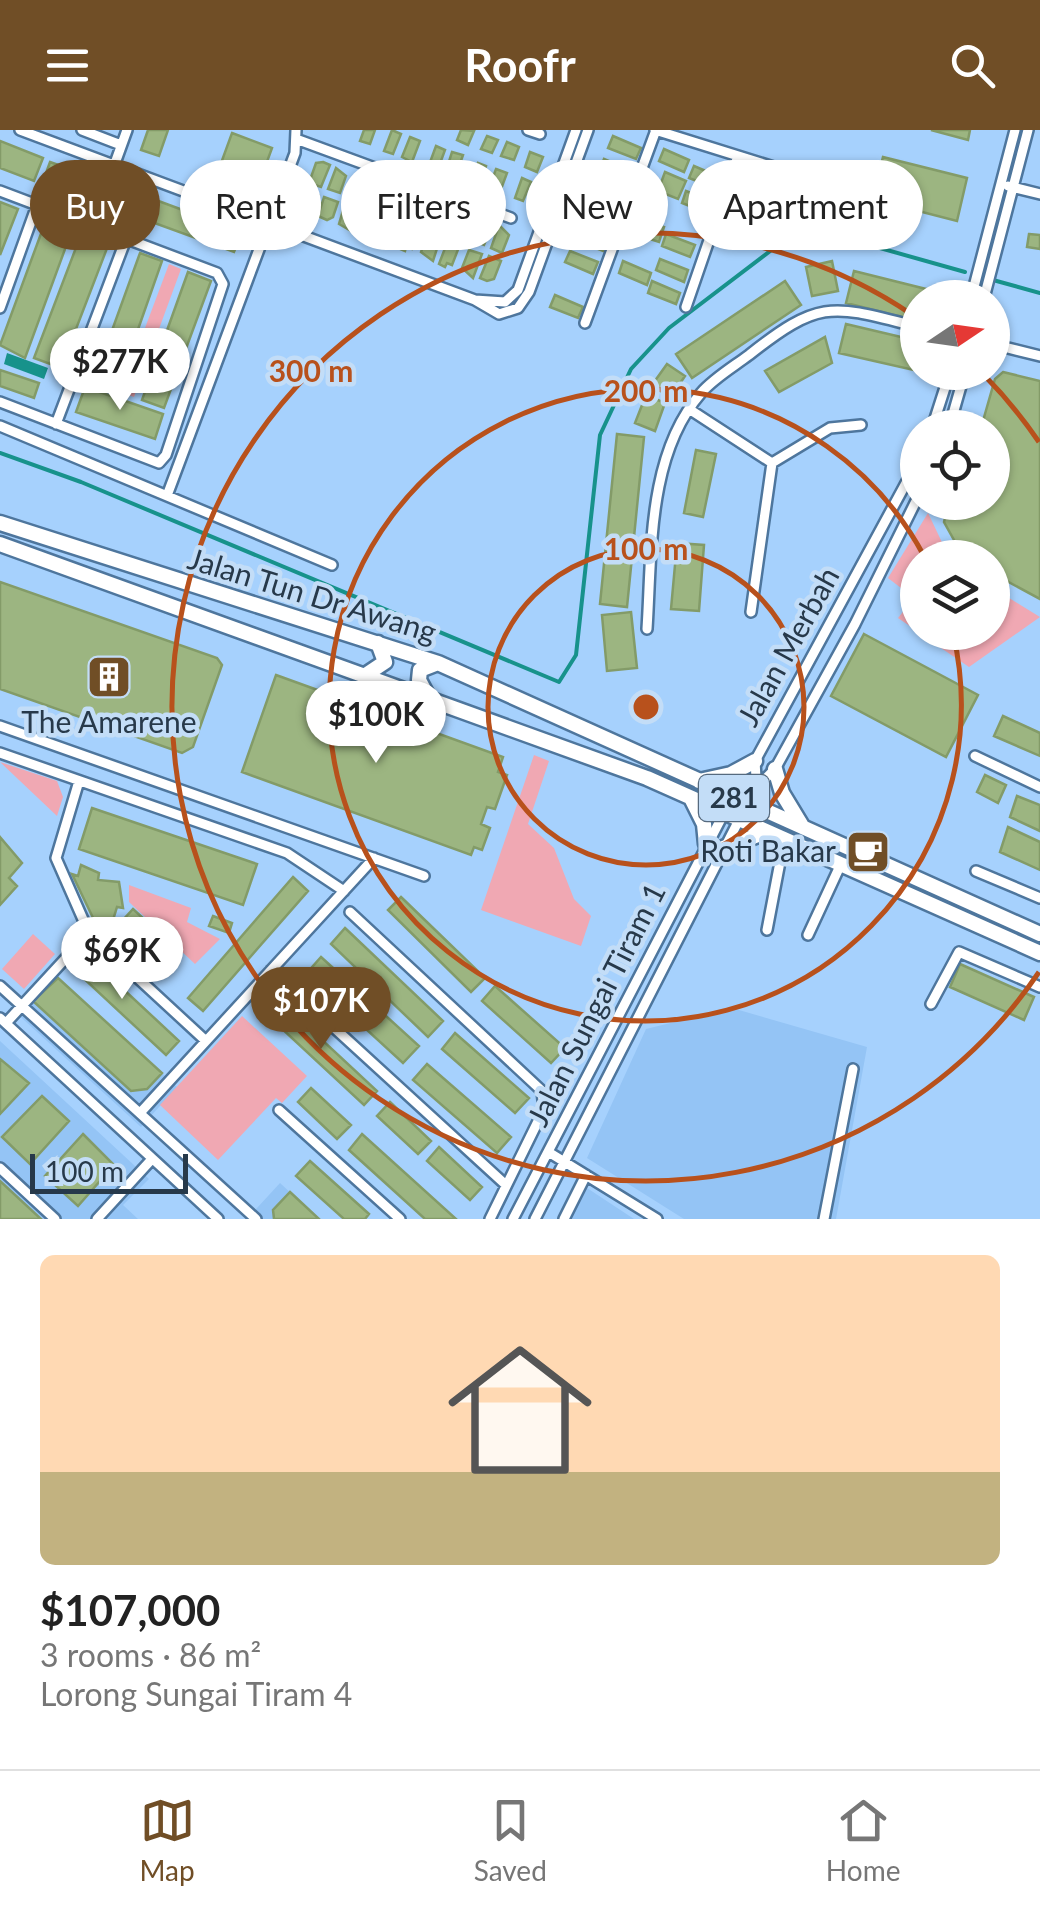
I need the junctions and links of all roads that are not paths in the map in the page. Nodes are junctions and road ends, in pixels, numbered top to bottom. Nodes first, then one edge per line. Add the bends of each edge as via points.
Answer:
1 (20, 130) edge
2 (82, 130) edge
3 (126, 130) edge
4 (528, 130) edge
5 (576, 130) edge
6 (588, 130) edge
7 (655, 130) edge
8 (1015, 130) edge
9 (1028, 130) edge
10 (296, 134) edge
11 (540, 134) dead end
12 (121, 144) junction
13 (738, 159) junction
14 (98, 160) edge
15 (116, 160) edge
16 (288, 160) edge
17 (742, 160) edge
18 (1000, 184) junction
19 (1012, 187) junction
20 (0, 191) edge
21 (1040, 194) edge
22 (30, 203) edge
23 (511, 218) dead end
24 (30, 227) edge
25 (321, 243) edge
26 (122, 250) edge
27 (155, 250) edge
28 (257, 250) edge
29 (975, 280) edge
30 (989, 280) edge
31 (475, 300) junction
32 (686, 307) dead end
33 (0, 308) edge
34 (584, 323) dead end
35 (900, 323) edge
36 (1010, 348) edge
37 (1040, 356) edge
38 (5, 404) edge
39 (688, 410) junction
40 (56, 424) junction
41 (861, 425) dead end
42 (2, 426) edge
43 (772, 463) junction
44 (168, 493) junction
45 (900, 494) edge
46 (907, 520) edge
47 (0, 523) edge
48 (0, 544) edge
49 (332, 565) dead end
50 (750, 612) dead end
51 (647, 629) dead end
52 (378, 643) junction
53 (438, 664) junction
54 (366, 674) junction
55 (428, 696) junction
56 (0, 726) edge
57 (0, 753) edge
58 (974, 756) dead end
59 (755, 761) junction
60 (775, 769) junction
61 (79, 781) junction
62 (698, 781) junction
63 (1040, 787) edge
64 (691, 797) junction
65 (724, 813) junction
66 (739, 820) junction
67 (804, 828) junction
68 (766, 832) junction
69 (784, 841) junction
70 (706, 844) junction
71 (724, 848) junction
72 (374, 858) junction
73 (840, 866) junction
74 (976, 871) dead end
75 (424, 876) dead end
76 (344, 891) junction
77 (1040, 898) edge
78 (350, 912) dead end
79 (767, 930) dead end
80 (89, 933) junction
81 (1040, 934) edge
82 (808, 935) dead end
83 (1040, 953) edge
84 (271, 970) junction
85 (0, 986) edge
86 (1040, 988) edge
87 (931, 1004) dead end
88 (22, 1006) junction
89 (3, 1020) edge
90 (206, 1041) junction
91 (853, 1068) dead end
92 (279, 1110) dead end
93 (140, 1113) junction
94 (550, 1153) junction
95 (152, 1159) junction
96 (565, 1160) junction
97 (0, 1168) edge
98 (586, 1175) junction
99 (506, 1184) junction
100 (55, 1219) edge
101 (96, 1219) edge
102 (218, 1219) edge
103 (256, 1219) edge
104 (400, 1219) edge
105 (490, 1219) edge
106 (513, 1219) edge
107 (535, 1219) edge
108 (564, 1219) edge
109 (658, 1219) edge
110 (824, 1219) edge

1 - 14 street
2 - 12 street
3 - 12 street
4 - 11 street
5 - 31 street via 518,290 505,302
6 - 31 street via 523,302 500,314
7 - 13 street
7 - 34 street
8 - 18 street
9 - 19 street
10 - 16 street
10 - 23 street
12 - 15 street
13 - 17 street
13 - 32 street
18 - 19 street
18 - 29 street
19 - 21 street
19 - 30 street
20 - 22 street
24 - 33 street
25 - 31 street
26 - 40 street
27 - 40 street via 216,273 223,284 166,455 159,464
28 - 44 street
35 - 39 street via 839,308 808,314 703,390
36 - 37 street
38 - 40 street
38 - 42 street
39 - 43 street
39 - 51 street via 660,480
41 - 43 street via 814,435
42 - 44 street
43 - 50 street
44 - 49 street
45 - 59 street, Jalan Merbah
46 - 60 street, Jalan Merbah
47 - 52 main road, Jalan Tun Dr Awang / 281
48 - 54 main road, Jalan Tun Dr Awang / 281
52 - 53 main road, Jalan Tun Dr Awang / 281
52 - 54 main road via 385,662
53 - 55 main road via 420,670
53 - 62 main road, Jalan Tun Dr Awang / 281
54 - 55 main road, Jalan Tun Dr Awang / 281
55 - 64 main road, Jalan Tun Dr Awang / 281
56 - 72 street
57 - 61 street
58 - 63 street
59 - 60 street, Jalan Merbah via 756,778 764,780
59 - 62 main road
60 - 67 main road
61 - 76 street via 287,853
61 - 80 street via 56,858
62 - 67 main road, Jalan Tun Dr Awang / 281
64 - 65 main road, Jalan Tun Dr Awang / 281
64 - 70 main road
65 - 66 main road, Jalan Tun Dr Awang / 281
65 - 70 street, Jalan Sungai Tiram 1
66 - 68 main road, Jalan Tun Dr Awang / 281
66 - 71 street, Jalan Sungai Tiram 1
67 - 81 main road, Jalan Tun Dr Awang / 281
68 - 69 main road, Jalan Tun Dr Awang / 281
68 - 71 main road
69 - 73 main road, Jalan Tun Dr Awang / 281
69 - 79 street
70 - 94 street, Jalan Sungai Tiram 1
71 - 96 street, Jalan Sungai Tiram 1
72 - 75 street
72 - 76 street
73 - 82 street
73 - 83 main road, Jalan Tun Dr Awang / 281
74 - 77 street
76 - 84 street
78 - 99 street via 539,1085 544,1109
80 - 88 street
80 - 90 street
84 - 90 street
84 - 99 street
85 - 88 street
86 - 87 street via 959,952
88 - 89 street
88 - 93 street
89 - 95 street
90 - 93 street
91 - 110 street
92 - 104 street
93 - 103 street
94 - 96 street
94 - 106 street, Jalan Sungai Tiram 1
95 - 101 street
95 - 102 street
96 - 98 street
96 - 107 street, Jalan Sungai Tiram 1
97 - 100 street
98 - 108 street
98 - 109 street
99 - 105 street

